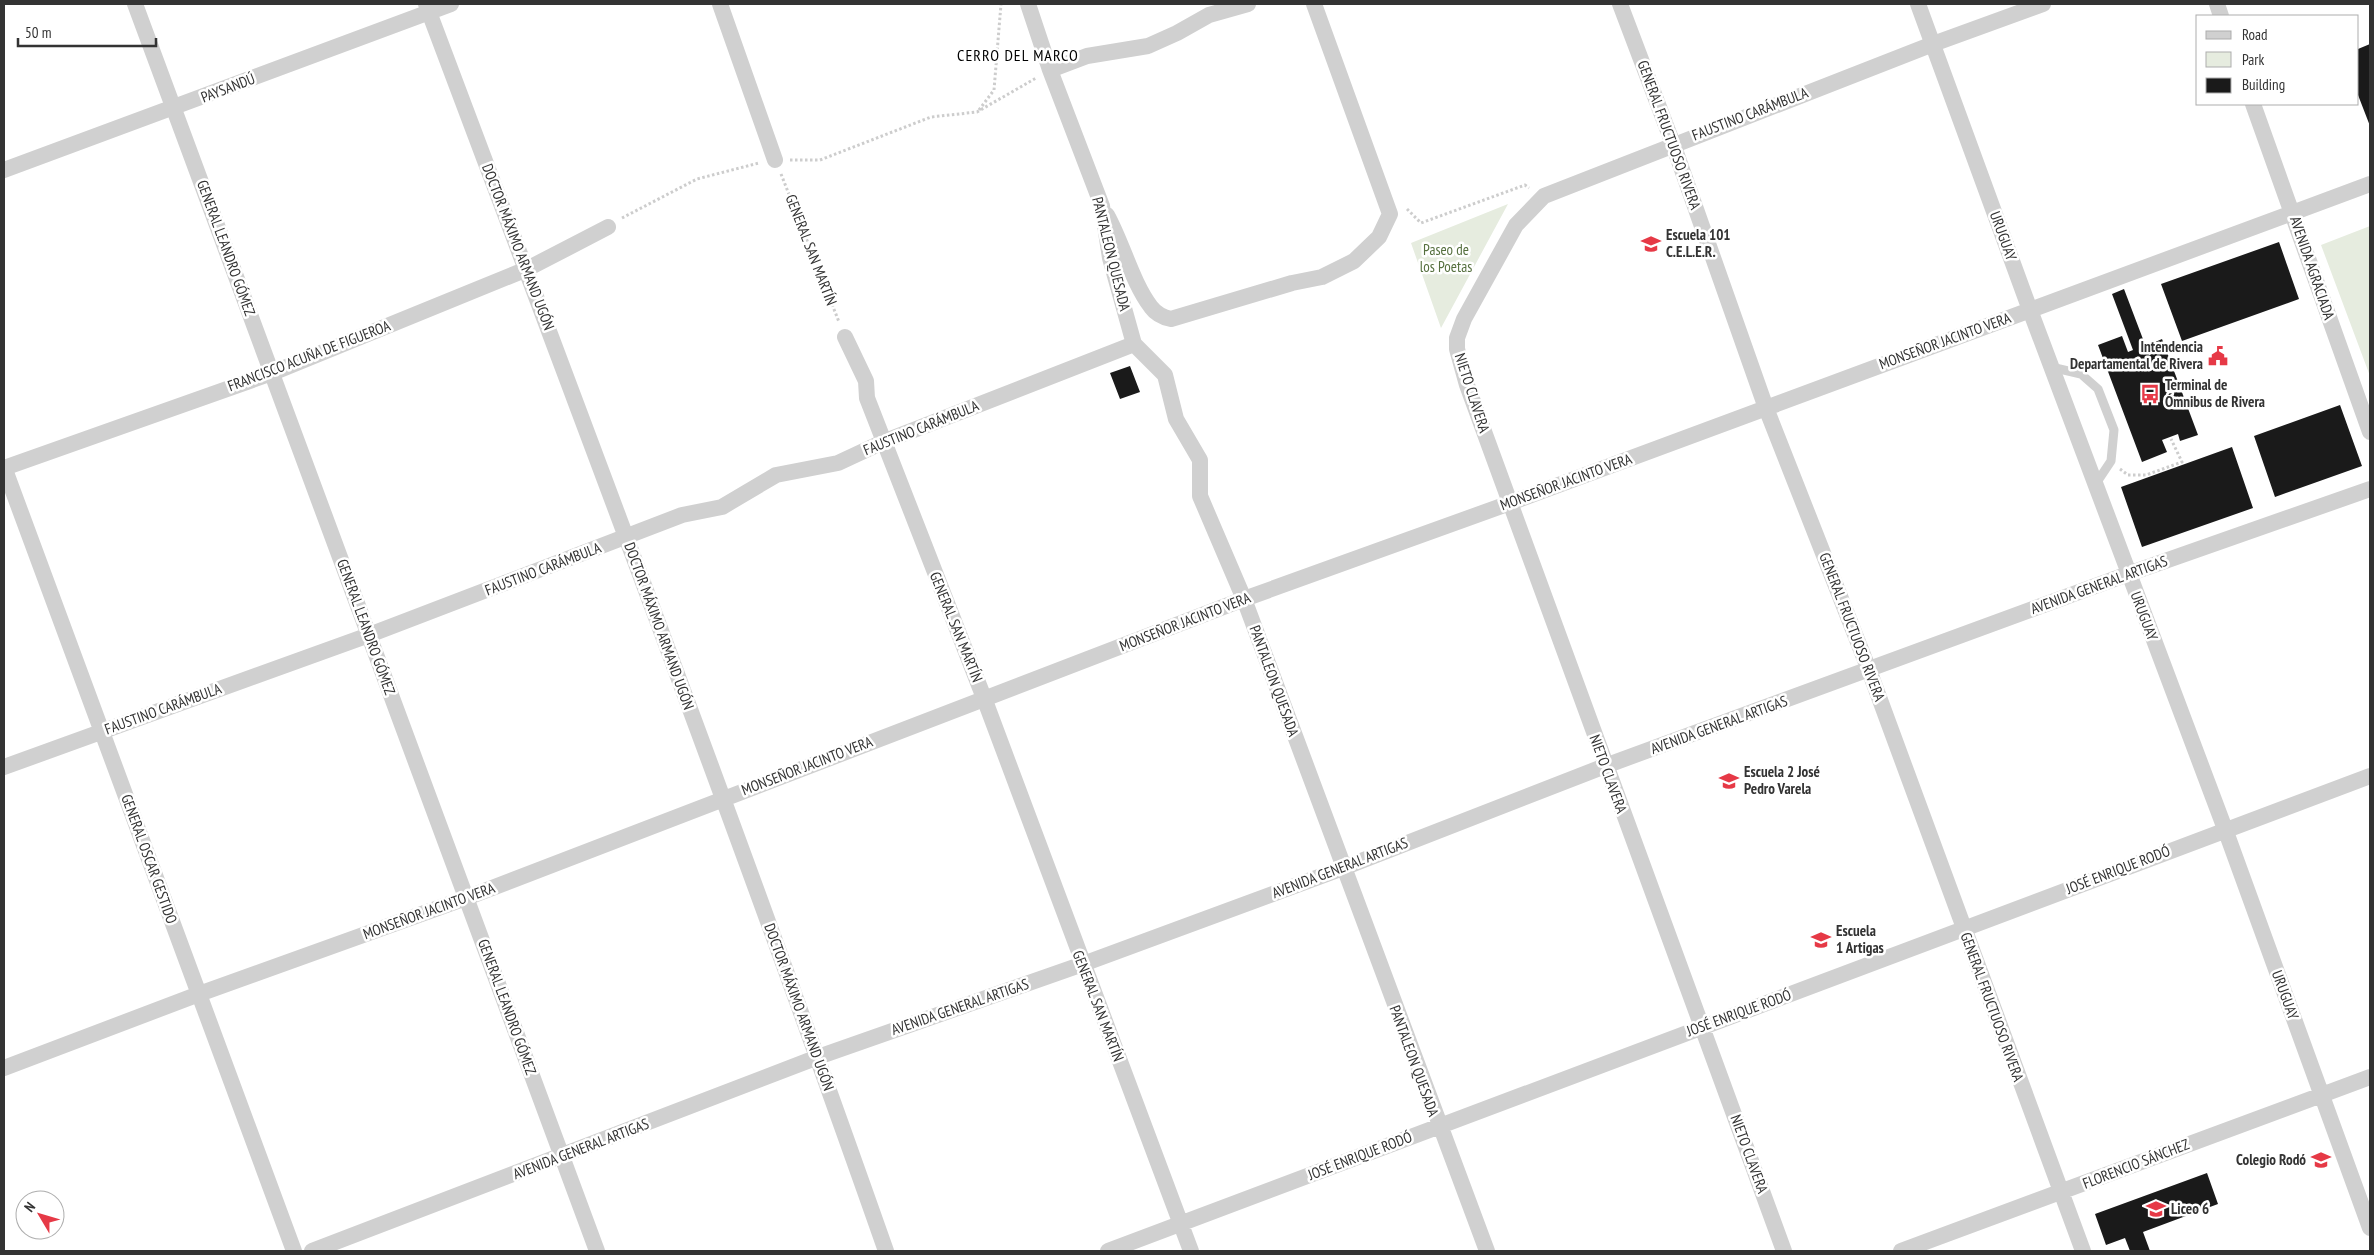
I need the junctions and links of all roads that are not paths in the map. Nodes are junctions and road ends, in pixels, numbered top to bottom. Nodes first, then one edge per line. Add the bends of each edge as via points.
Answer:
1 (135, 4) edge
2 (451, 4) edge
3 (720, 4) edge
4 (1028, 4) edge
5 (1248, 4) edge
6 (1314, 4) edge
7 (1620, 4) edge
8 (1918, 4) edge
9 (2043, 4) edge
10 (427, 8) edge
11 (1933, 44) junction
12 (1050, 70) junction
13 (2253, 105) edge
14 (174, 108) junction
15 (1673, 144) junction
16 (775, 160) road end
17 (4, 170) edge
18 (2370, 184) edge
19 (1102, 206) junction
20 (2293, 213) junction
21 (608, 227) road end
22 (527, 269) junction
23 (1476, 295) joint
24 (2030, 310) junction
25 (845, 337) road end
26 (1134, 344) junction
27 (2051, 367) junction
28 (272, 373) junction
29 (1766, 408) junction
30 (2370, 432) edge
31 (883, 442) junction
32 (4, 468) edge
33 (2095, 485) junction
34 (2370, 489) edge
35 (1510, 503) junction
36 (627, 537) junction
37 (2128, 574) junction
38 (1244, 600) junction
39 (369, 635) junction
40 (1869, 670) junction
41 (984, 698) junction
42 (102, 731) junction
43 (1605, 766) junction
44 (4, 767) edge
45 (2370, 776) edge
46 (721, 798) junction
47 (2225, 829) junction
48 (1343, 868) junction
49 (466, 898) junction
50 (1963, 930) junction
51 (1083, 964) junction
52 (199, 994) junction
53 (1703, 1026) junction
54 (818, 1058) junction
55 (4, 1068) edge
56 (2370, 1077) edge
57 (2321, 1094) junction
58 (1438, 1126) junction
59 (562, 1157) junction
60 (2061, 1192) junction
61 (1180, 1223) junction
62 (2370, 1228) edge
63 (294, 1251) edge
64 (312, 1251) edge
65 (597, 1251) edge
66 (886, 1251) edge
67 (1108, 1251) edge
68 (1191, 1251) edge
69 (1487, 1251) edge
70 (1784, 1251) edge
71 (1901, 1251) edge
72 (2083, 1251) edge

1 - 14 street, GENERAL LEANDRO GÓMEZ
2 - 10 street, PAYSANDÚ
3 - 16 street
4 - 12 street, PANTALEON QUESADA
5 - 12 street via 1208,15 1177,34 1148,46 1087,56
6 - 19 street via 1390,214 1379,237 1354,261 1322,277 1170,319 1152,309 1144,296 1118,234
7 - 15 street, GENERAL FRUCTUOSO RIVERA
8 - 11 street, URUGUAY
9 - 11 street, FAUSTINO CARÁMBULA
10 - 14 street, PAYSANDÚ
10 - 22 street, DOCTOR MÁXIMO ARMAND UGÓN
11 - 15 street, FAUSTINO CARÁMBULA
11 - 24 street, URUGUAY
12 - 19 street, PANTALEON QUESADA
13 - 20 street, AVENIDA AGRACIADA
14 - 17 street, PAYSANDÚ
14 - 28 street, GENERAL LEANDRO GÓMEZ
15 - 23 street, FAUSTINO CARÁMBULA via 1544,196 1516,225
15 - 29 street, GENERAL FRUCTUOSO RIVERA
18 - 20 street, MONSEÑOR JACINTO VERA
19 - 26 street, PANTALEON QUESADA via 1110,258
20 - 24 street, MONSEÑOR JACINTO VERA
20 - 30 street, AVENIDA AGRACIADA
21 - 22 street, FRANCISCO ACUÑA DE FIGUEROA
22 - 28 street, FRANCISCO ACUÑA DE FIGUEROA
22 - 36 street, DOCTOR MÁXIMO ARMAND UGÓN
23 - 35 street, NIETO CLAVERA via 1457,338 1458,360
24 - 27 street, URUGUAY
24 - 29 street, MONSEÑOR JACINTO VERA
25 - 31 street, GENERAL SAN MARTÍN via 866,381 867,398
26 - 31 street, FAUSTINO CARÁMBULA
26 - 38 street, PANTALEON QUESADA via 1165,375 1176,419 1200,460 1200,496
27 - 33 street, URUGUAY
27 - 33 lane via 2081,374 2098,390 2114,430 2111,460
28 - 32 street, FRANCISCO ACUÑA DE FIGUEROA
28 - 39 street, GENERAL LEANDRO GÓMEZ
29 - 35 street, MONSEÑOR JACINTO VERA
29 - 40 street, GENERAL FRUCTUOSO RIVERA
31 - 36 street, FAUSTINO CARÁMBULA via 838,463 776,475 722,507 682,515
31 - 41 street, GENERAL SAN MARTÍN
32 - 42 street, GENERAL OSCAR GESTIDO
33 - 37 street, URUGUAY
34 - 37 street, AVENIDA GENERAL ARTIGAS
35 - 38 street, MONSEÑOR JACINTO VERA
35 - 43 street, NIETO CLAVERA
36 - 39 street, FAUSTINO CARÁMBULA
36 - 46 street, DOCTOR MÁXIMO ARMAND UGÓN
37 - 40 street, AVENIDA GENERAL ARTIGAS
37 - 47 street, URUGUAY
38 - 41 street, MONSEÑOR JACINTO VERA
38 - 48 street, PANTALEON QUESADA
39 - 42 street, FAUSTINO CARÁMBULA
39 - 49 street, GENERAL LEANDRO GÓMEZ
40 - 43 street, AVENIDA GENERAL ARTIGAS
40 - 50 street, GENERAL FRUCTUOSO RIVERA
41 - 46 street, MONSEÑOR JACINTO VERA
41 - 51 street, GENERAL SAN MARTÍN
42 - 44 street, FAUSTINO CARÁMBULA
42 - 52 street, GENERAL OSCAR GESTIDO
43 - 48 street, AVENIDA GENERAL ARTIGAS
43 - 53 street, NIETO CLAVERA
45 - 47 street, JOSÉ ENRIQUE RODÓ
46 - 49 street, MONSEÑOR JACINTO VERA
46 - 54 street, DOCTOR MÁXIMO ARMAND UGÓN
47 - 50 street, JOSÉ ENRIQUE RODÓ
47 - 57 street, URUGUAY
48 - 51 street, AVENIDA GENERAL ARTIGAS
48 - 58 street, PANTALEON QUESADA
49 - 52 street, MONSEÑOR JACINTO VERA
49 - 59 street, GENERAL LEANDRO GÓMEZ
50 - 53 street, JOSÉ ENRIQUE RODÓ
50 - 60 street, GENERAL FRUCTUOSO RIVERA
51 - 54 street, AVENIDA GENERAL ARTIGAS
51 - 61 street, GENERAL SAN MARTÍN
52 - 55 street, MONSEÑOR JACINTO VERA
52 - 63 street, GENERAL OSCAR GESTIDO
53 - 58 street, JOSÉ ENRIQUE RODÓ
53 - 70 street, NIETO CLAVERA
54 - 59 street, AVENIDA GENERAL ARTIGAS
54 - 66 street, DOCTOR MÁXIMO ARMAND UGÓN
56 - 57 street, FLORENCIO SÁNCHEZ
57 - 60 street, FLORENCIO SÁNCHEZ
57 - 62 street, URUGUAY
58 - 61 street, JOSÉ ENRIQUE RODÓ
58 - 69 street, PANTALEON QUESADA
59 - 64 street, AVENIDA GENERAL ARTIGAS
59 - 65 street, GENERAL LEANDRO GÓMEZ
60 - 71 street, FLORENCIO SÁNCHEZ
60 - 72 street, GENERAL FRUCTUOSO RIVERA
61 - 67 street, JOSÉ ENRIQUE RODÓ
61 - 68 street, GENERAL SAN MARTÍN

